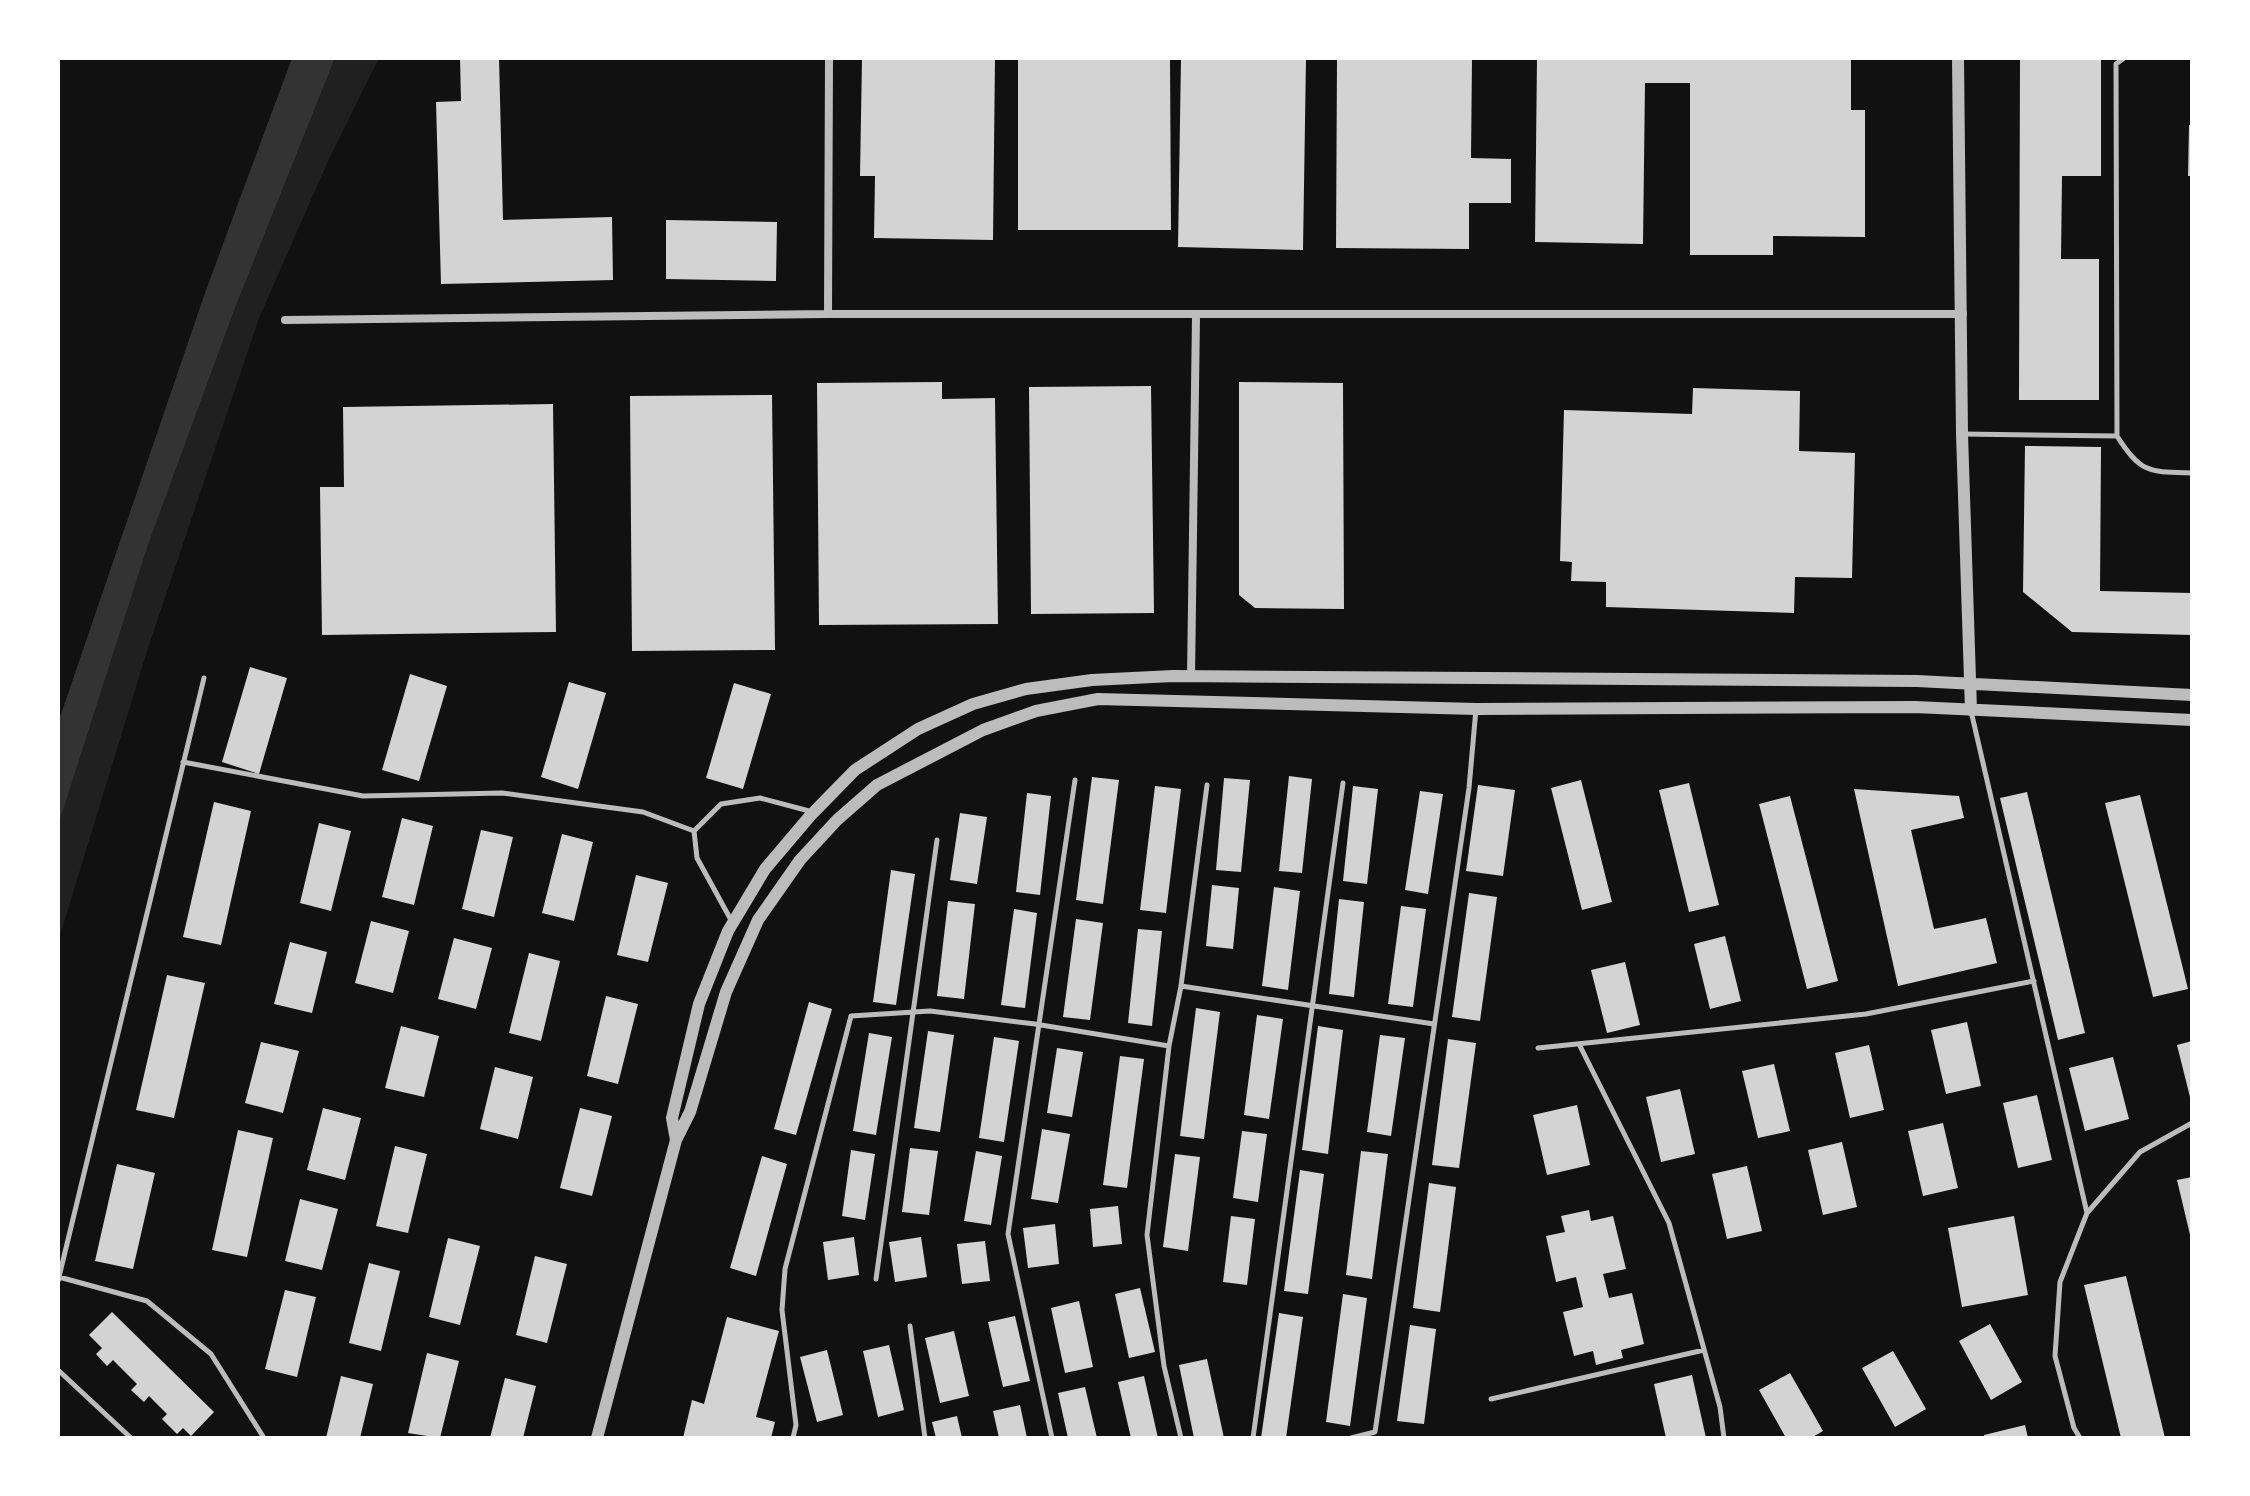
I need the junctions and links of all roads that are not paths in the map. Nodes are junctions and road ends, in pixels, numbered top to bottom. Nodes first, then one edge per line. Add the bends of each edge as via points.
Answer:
1 (829, 58) edge
2 (1958, 58) edge
3 (2124, 58) edge
4 (828, 314) junction
5 (1963, 314) junction
6 (1196, 316) junction
7 (285, 320) dead end
8 (1962, 434) junction
9 (2117, 436) junction
10 (2192, 473) edge
11 (1191, 677) junction
12 (204, 678) dead end
13 (1970, 685) junction
14 (2192, 695) edge
15 (1476, 709) junction
16 (1971, 710) junction
17 (2192, 720) edge
18 (183, 762) junction
19 (1075, 780) dead end
20 (1343, 783) dead end
21 (1207, 785) dead end
22 (814, 812) junction
23 (694, 831) junction
24 (937, 840) dead end
25 (732, 923) junction
26 (2034, 981) junction
27 (1181, 986) junction
28 (1312, 1006) junction
29 (913, 1012) junction
30 (1039, 1024) junction
31 (1434, 1024) junction
32 (1579, 1044) junction
33 (1169, 1046) junction
34 (1538, 1048) dead end
35 (2192, 1123) edge
36 (676, 1140) junction
37 (2087, 1213) junction
38 (58, 1279) edge
39 (876, 1279) dead end
40 (910, 1326) dead end
41 (1704, 1350) junction
42 (58, 1370) edge
43 (1491, 1399) dead end
44 (131, 1438) edge
45 (264, 1438) edge
46 (597, 1438) edge
47 (793, 1438) edge
48 (925, 1438) edge
49 (1052, 1438) edge
50 (1181, 1438) edge
51 (1253, 1438) edge
52 (1351, 1438) edge
53 (1724, 1438) edge
54 (2080, 1438) edge

1 - 4 street
2 - 5 street
3 - 9 lane via 2116,64
4 - 6 street
4 - 7 street
5 - 6 street
5 - 8 street
6 - 11 street
8 - 9 lane
8 - 13 street
9 - 10 lane via 2132,461 2157,472
11 - 13 street
11 - 22 street via 1092,680 1026,689 973,704 918,729 855,770
12 - 18 lane
13 - 14 street
13 - 16 street
15 - 16 street
15 - 31 lane
15 - 36 street via 1098,699 1036,711 927,758 877,785 837,820 800,860 758,920 726,992 690,1112
16 - 17 street
16 - 26 lane
18 - 23 lane via 363,796 502,793 643,812
18 - 38 lane
19 - 30 lane
20 - 28 lane
21 - 27 lane
22 - 23 lane via 760,798 721,804
22 - 25 street via 765,869
23 - 25 lane via 697,858
24 - 29 lane
25 - 36 street via 699,1004 672,1118
26 - 32 lane via 1866,1014
26 - 37 lane
27 - 28 lane
27 - 33 lane
28 - 31 lane
28 - 51 lane
29 - 30 lane
29 - 39 lane
29 - 47 lane via 851,1016 785,1269 782,1310 796,1425
30 - 33 lane
30 - 49 lane via 1008,1234
31 - 52 lane via 1375,1432
32 - 34 lane
32 - 41 lane via 1669,1223
33 - 50 lane via 1147,1235 1164,1366
35 - 37 lane via 2140,1152
36 - 46 street
37 - 54 lane via 2060,1282 2055,1356
38 - 45 lane via 147,1301 211,1354
40 - 48 lane
41 - 43 lane
41 - 53 lane
42 - 44 lane

